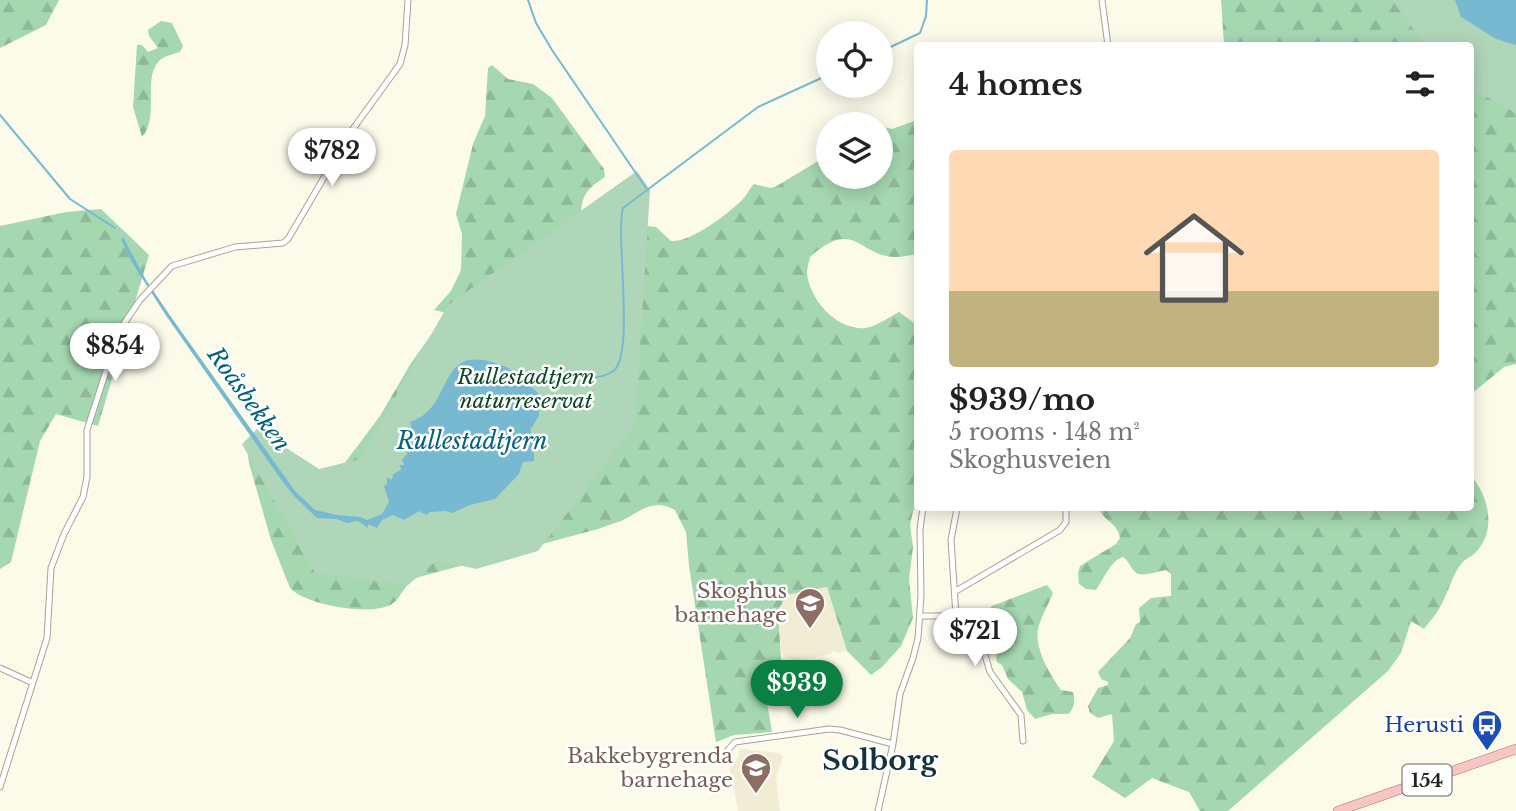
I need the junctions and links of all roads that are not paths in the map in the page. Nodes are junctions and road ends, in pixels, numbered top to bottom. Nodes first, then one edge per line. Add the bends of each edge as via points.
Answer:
1 (408, 0) edge
2 (1102, 0) edge
3 (1107, 42) edge
4 (923, 511) edge
5 (956, 511) edge
6 (1066, 511) edge
7 (956, 591) junction
8 (920, 616) junction
9 (956, 616) junction
10 (0, 668) edge
11 (33, 683) junction
12 (1023, 741) dead end
13 (893, 744) junction
14 (1516, 749) edge
15 (0, 754) edge
16 (9, 757) junction
17 (726, 761) dead end
18 (0, 787) edge
19 (878, 811) edge
20 (1338, 811) edge

1 - 11 street via 400,64 349,133 288,239 235,247 172,266 119,331 89,420 85,488 51,568 48,630
2 - 3 street
4 - 8 street
5 - 7 street via 951,540
6 - 7 street via 1060,530
7 - 9 street
8 - 9 street
8 - 13 street
9 - 12 street via 976,624 990,672 1021,715
10 - 11 street
11 - 16 street
13 - 17 street via 829,729 735,742
13 - 19 street
14 - 20 main road, 154
15 - 16 street
16 - 18 street

